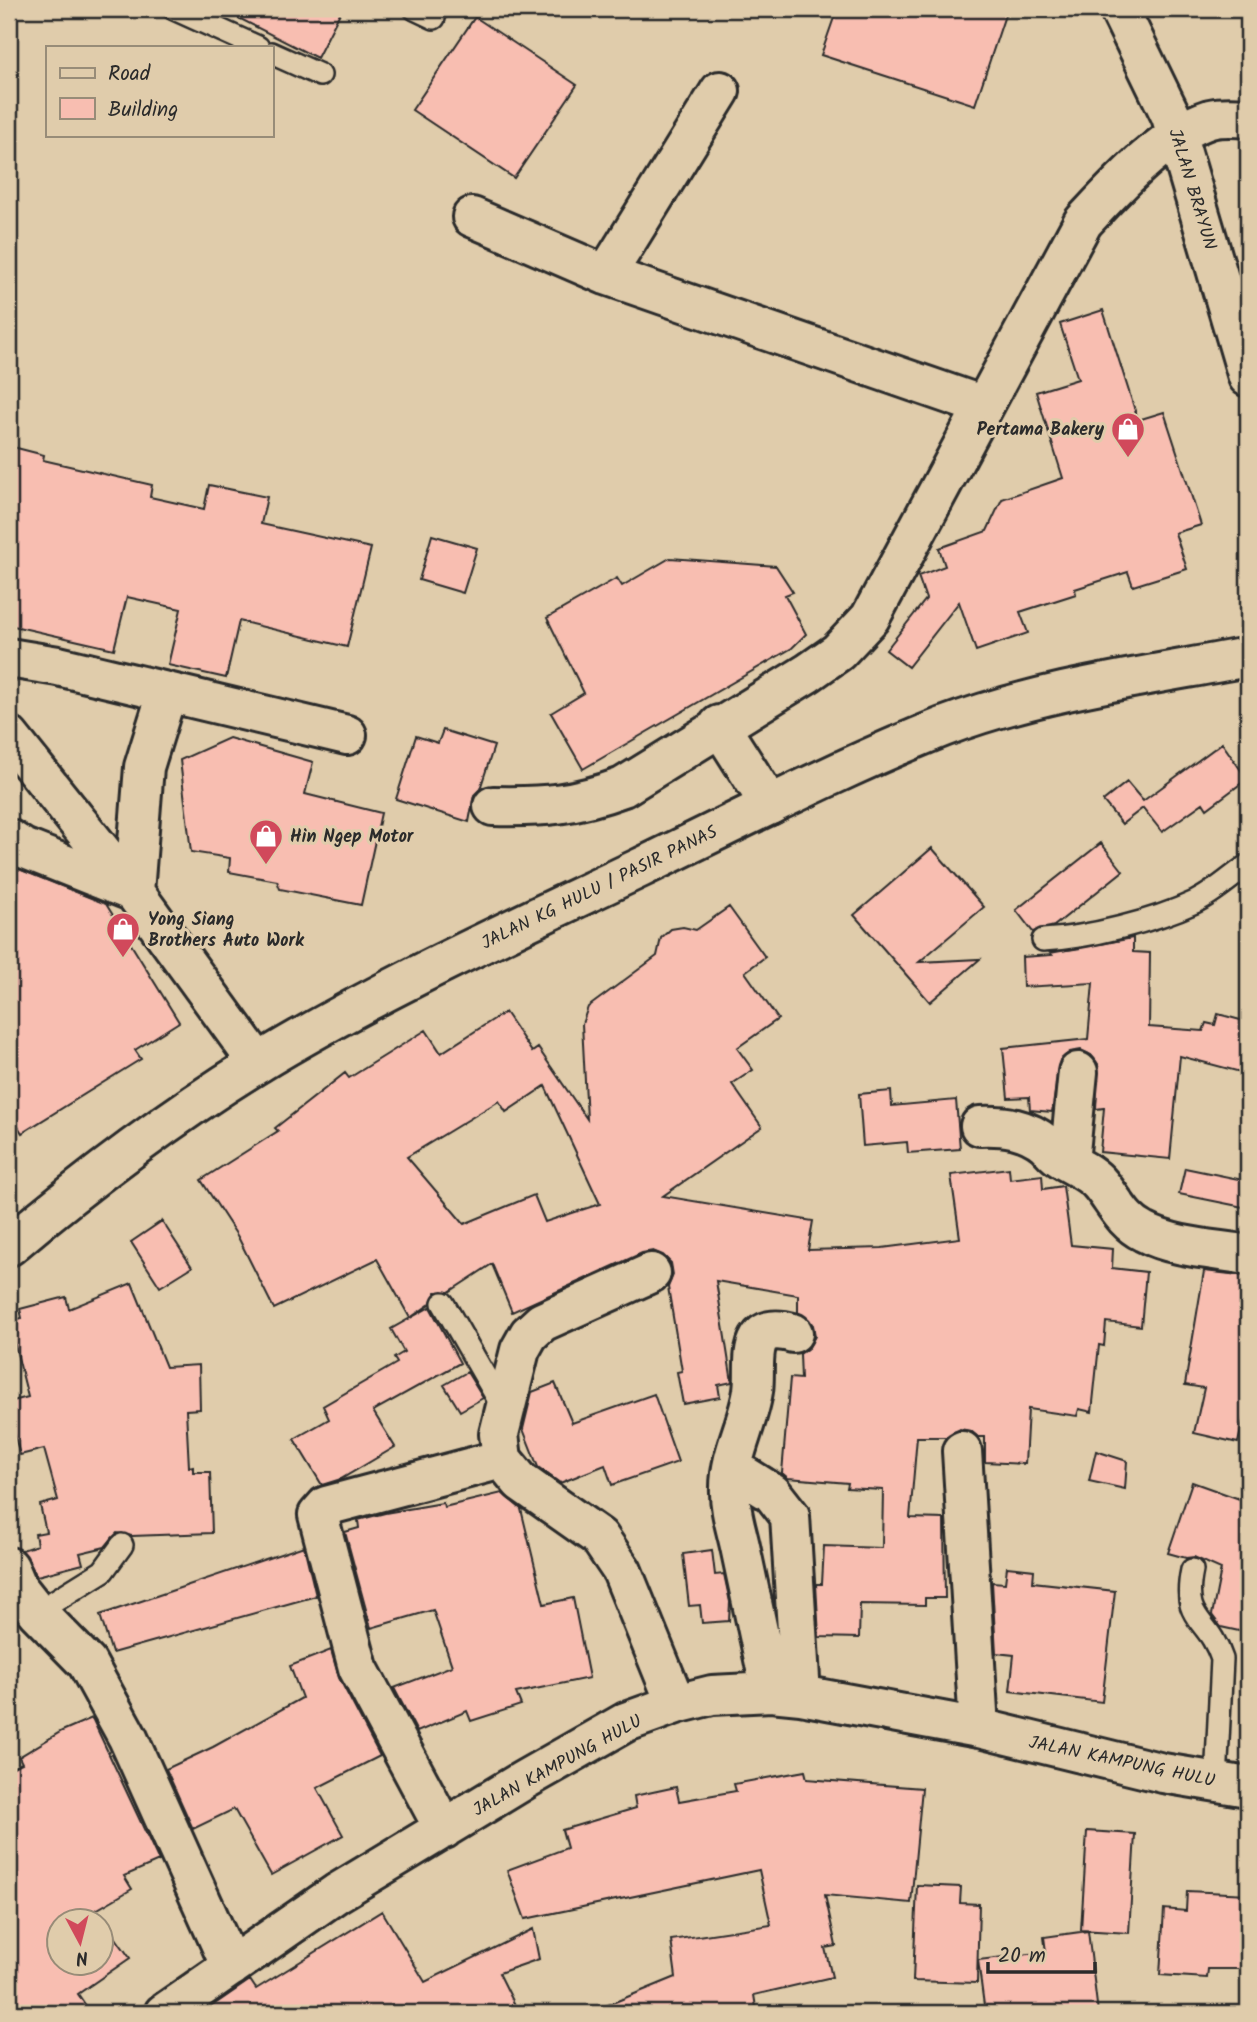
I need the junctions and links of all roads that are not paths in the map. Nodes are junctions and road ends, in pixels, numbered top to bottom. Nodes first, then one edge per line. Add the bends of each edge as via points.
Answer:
1 (174, 9) edge
2 (1119, 9) edge
3 (256, 46) edge
4 (273, 54) edge
5 (320, 75) dead end
6 (720, 91) dead end
7 (1248, 118) edge
8 (1176, 136) junction
9 (472, 217) dead end
10 (606, 275) junction
11 (1248, 377) edge
12 (984, 406) junction
13 (1248, 657) edge
14 (9, 658) edge
15 (167, 693) junction
16 (719, 725) junction
17 (347, 735) dead end
18 (9, 736) edge
19 (770, 805) junction
20 (493, 806) dead end
21 (9, 839) edge
22 (1248, 865) edge
23 (134, 892) junction
24 (1043, 940) dead end
25 (258, 1063) junction
26 (1078, 1072) dead end
27 (980, 1126) dead end
28 (1069, 1163) junction
29 (9, 1246) edge
30 (1248, 1255) edge
31 (651, 1273) dead end
32 (443, 1303) dead end
33 (793, 1333) dead end
34 (505, 1412) junction
35 (962, 1451) dead end
36 (502, 1459) junction
37 (732, 1468) junction
38 (122, 1545) dead end
39 (9, 1567) edge
40 (1192, 1570) dead end
41 (37, 1612) junction
42 (786, 1693) junction
43 (676, 1704) junction
44 (979, 1728) junction
45 (1232, 1784) edge
46 (444, 1829) junction
47 (231, 1967) junction
48 (164, 2013) edge

1 - 3 lane
2 - 8 street, JALAN BRAYUN via 1171,116
4 - 5 lane
6 - 10 street
7 - 8 street via 1210,119
8 - 11 street, JALAN BRAYUN
8 - 12 street via 1125,178 1083,222
9 - 10 street
10 - 12 street
12 - 16 street via 870,618 838,652
13 - 19 street, JALAN KG HULU / PASIR PANAS via 1013,705 943,727
14 - 15 street
15 - 17 street
15 - 23 street via 144,767
16 - 19 street
16 - 20 street via 623,788 548,807
18 - 23 street
19 - 25 street, JALAN KG HULU / PASIR PANAS via 439,964
21 - 23 street
22 - 24 lane via 1180,908 1083,936
23 - 25 street
25 - 29 street, JALAN KG HULU / PASIR PANAS via 79,1187
26 - 28 street
27 - 28 street via 1024,1131
28 - 30 street via 1100,1183 1126,1220 1143,1232
31 - 34 street via 542,1322 529,1334 520,1350
32 - 34 lane
33 - 37 street via 767,1334 755,1346 751,1408
34 - 36 street via 499,1434
35 - 44 street
36 - 43 street via 521,1482 599,1537 622,1571
36 - 46 street via 327,1506 318,1515 358,1668
37 - 42 street via 731,1502
37 - 42 street via 772,1493 790,1516
38 - 41 lane via 103,1571
39 - 41 street
40 - 45 lane via 1190,1609 1217,1644 1222,1659
41 - 47 street via 88,1663 107,1697
42 - 43 street, JALAN KAMPUNG HULU via 712,1695
42 - 44 street, JALAN KAMPUNG HULU
43 - 46 street, JALAN KAMPUNG HULU via 626,1723
44 - 45 street, JALAN KAMPUNG HULU via 1163,1773
46 - 47 street, JALAN KAMPUNG HULU via 337,1893
47 - 48 street, JALAN KAMPUNG HULU

